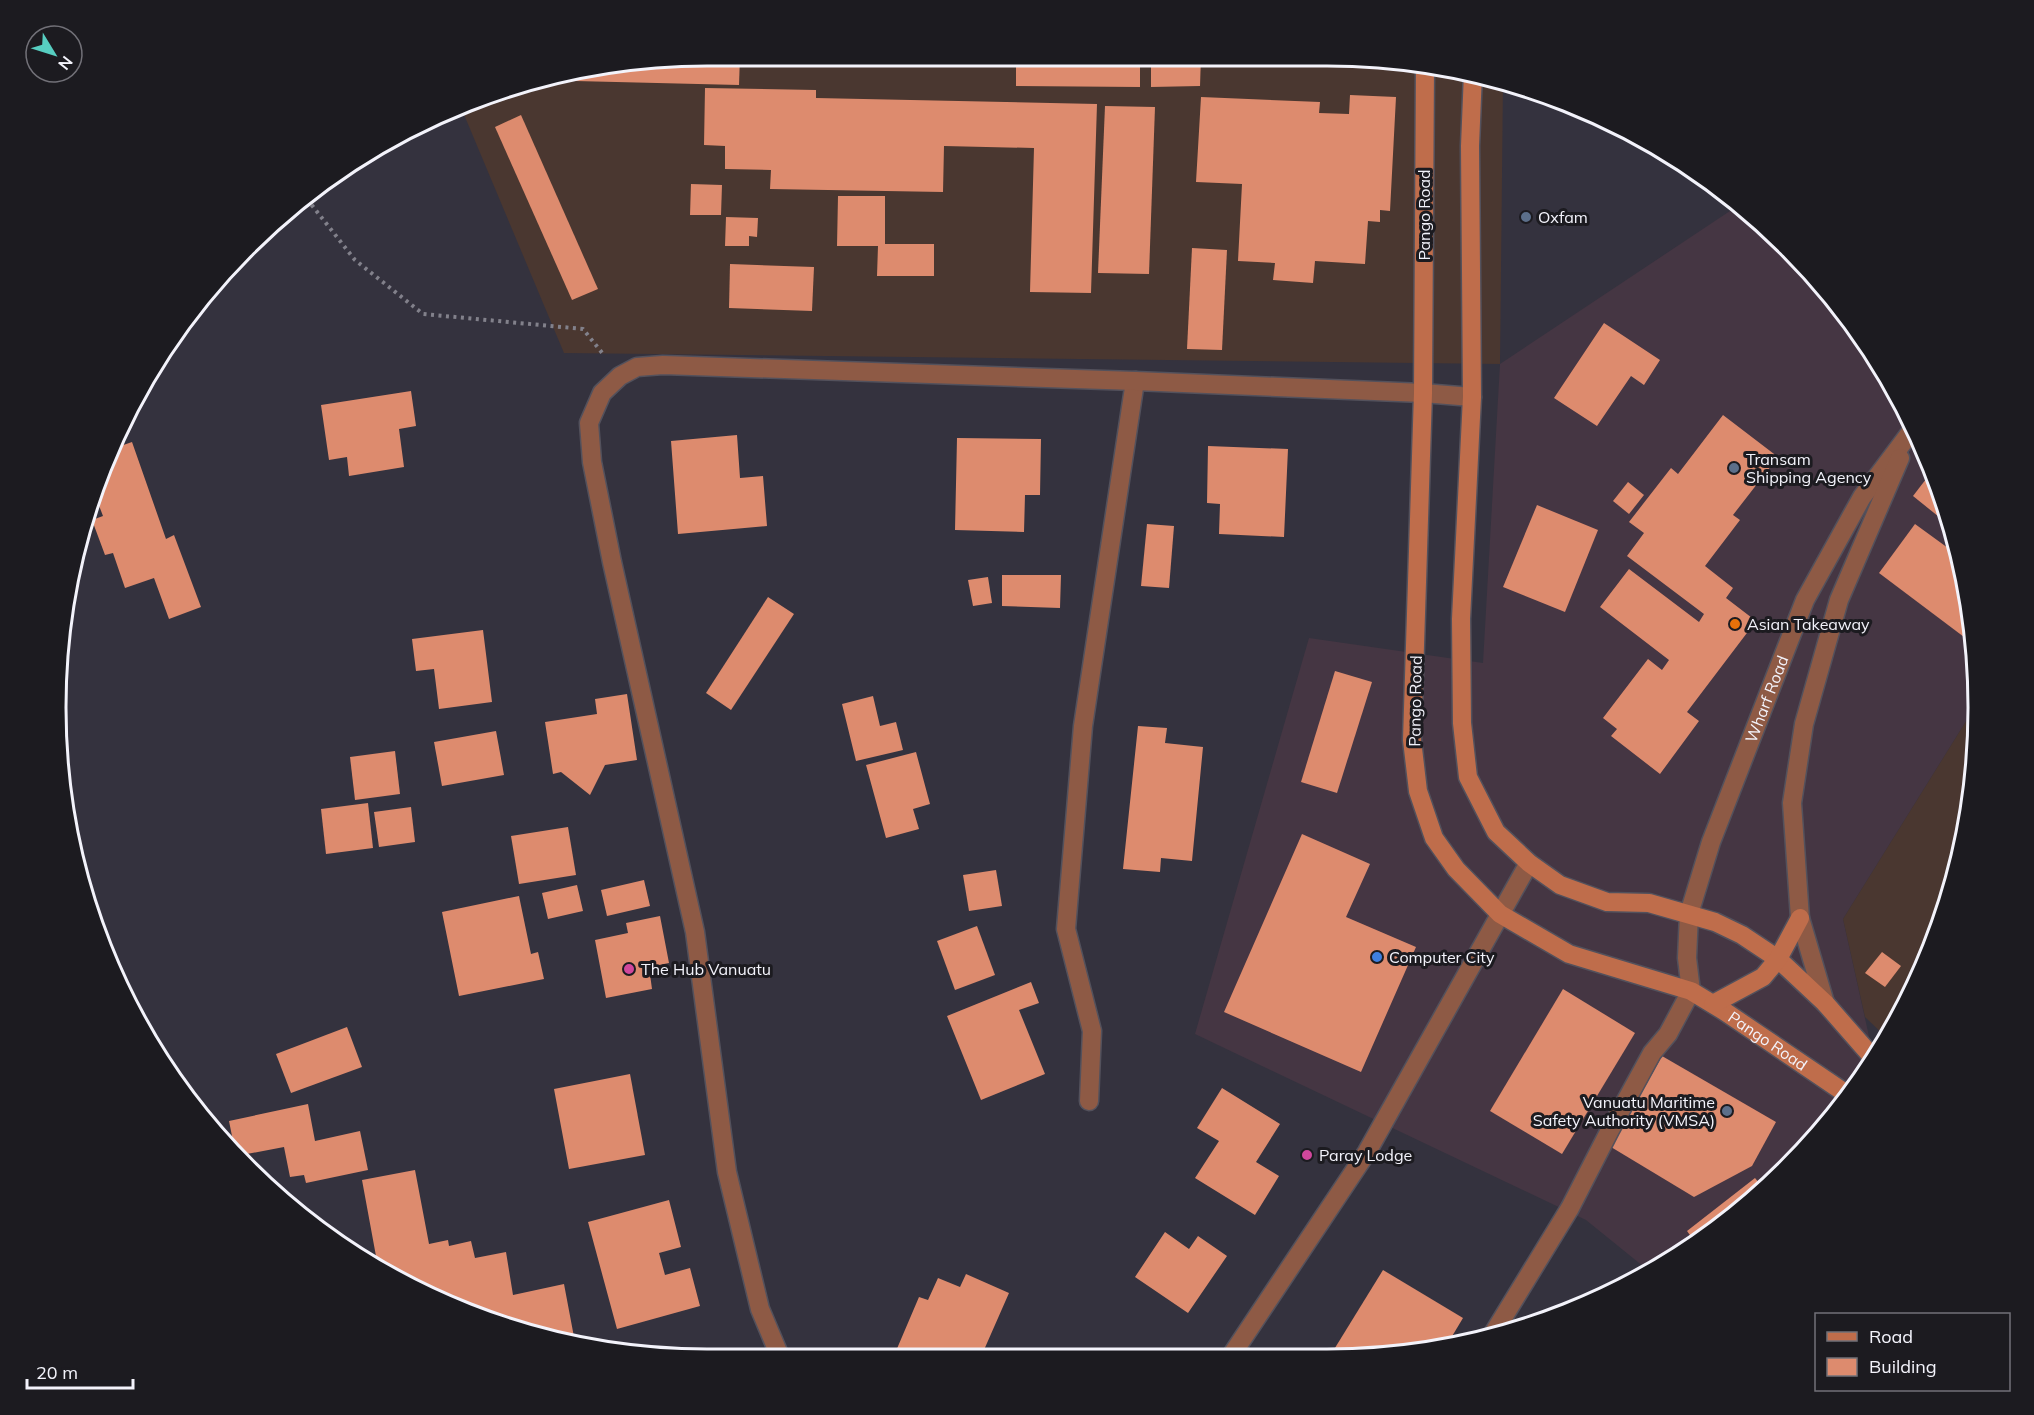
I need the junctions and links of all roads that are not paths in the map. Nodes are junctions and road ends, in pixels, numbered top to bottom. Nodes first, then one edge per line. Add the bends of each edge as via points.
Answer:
1 (1425, 73) edge
2 (1473, 83) edge
3 (1135, 381) junction
4 (1424, 393) junction
5 (1472, 397) junction
6 (1907, 436) edge
7 (1908, 438) edge
8 (1529, 863) junction
9 (1500, 914) junction
10 (1689, 914) junction
11 (1800, 918) junction
12 (1778, 959) junction
13 (1691, 992) junction
14 (1825, 1003) junction
15 (1713, 1004) junction
16 (1868, 1052) edge
17 (1841, 1090) edge
18 (1089, 1101) dead end
19 (1498, 1325) edge
20 (777, 1349) edge
21 (1236, 1349) edge

1 - 4 street, Pango Road
2 - 5 street
3 - 4 street
3 - 18 street via 1083,726 1066,929 1092,1031
3 - 20 street via 638,366 602,393 589,423 592,462 612,562 695,933 727,1172 760,1309
4 - 5 street
4 - 9 street, Pango Road via 1412,740 1418,791 1434,838 1456,869
5 - 8 street via 1461,619 1462,723 1468,777 1496,832
6 - 10 street, Wharf Road via 1862,497 1805,600 1711,842
7 - 11 street, Wharf Road via 1839,600 1804,724 1792,803
8 - 9 street
8 - 10 street via 1560,885 1607,902 1649,903
9 - 13 street, Pango Road via 1569,954
9 - 21 street via 1367,1152
10 - 12 street via 1742,935
10 - 13 street, Wharf Road via 1687,958
11 - 12 street
11 - 14 street, Wharf Road
12 - 14 street
12 - 15 street via 1763,977
13 - 15 street, Pango Road
13 - 19 street via 1668,1035 1652,1053 1570,1208
14 - 16 street
15 - 17 street, Pango Road

